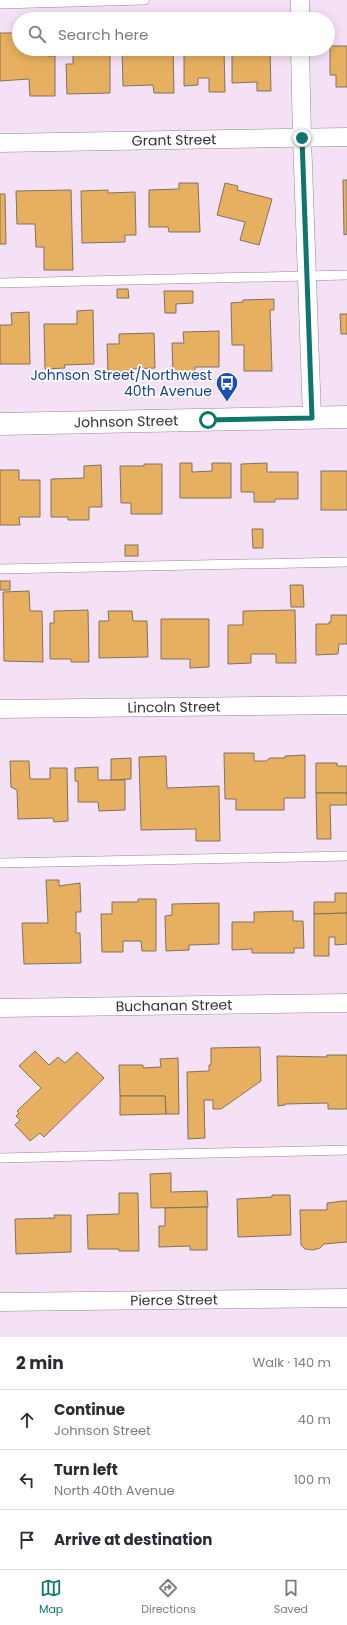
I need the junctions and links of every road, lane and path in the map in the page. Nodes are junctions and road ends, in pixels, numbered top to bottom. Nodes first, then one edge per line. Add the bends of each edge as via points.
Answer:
1 (145, 0) edge
2 (300, 0) edge
3 (0, 4) edge
4 (300, 12) edge
5 (300, 56) edge
6 (347, 137) edge
7 (302, 138) junction
8 (0, 143) edge
9 (307, 275) junction
10 (347, 275) edge
11 (0, 283) edge
12 (347, 417) edge
13 (312, 418) junction
14 (0, 424) edge
15 (347, 562) edge
16 (0, 569) edge
17 (347, 705) edge
18 (0, 709) edge
19 (347, 856) edge
20 (0, 863) edge
21 (347, 1004) edge
22 (0, 1008) edge
23 (347, 1150) edge
24 (0, 1158) edge
25 (347, 1298) edge
26 (0, 1302) edge

1 - 3 lane
2 - 4 street
5 - 7 street
6 - 7 street, Grant Street
7 - 8 street, Grant Street
7 - 9 street
9 - 10 lane
9 - 11 lane
9 - 13 street
12 - 13 street, Johnson Street
13 - 14 street, Johnson Street
15 - 16 lane
17 - 18 street, Lincoln Street
19 - 20 lane
21 - 22 street, Buchanan Street
23 - 24 lane
25 - 26 street, Pierce Street

